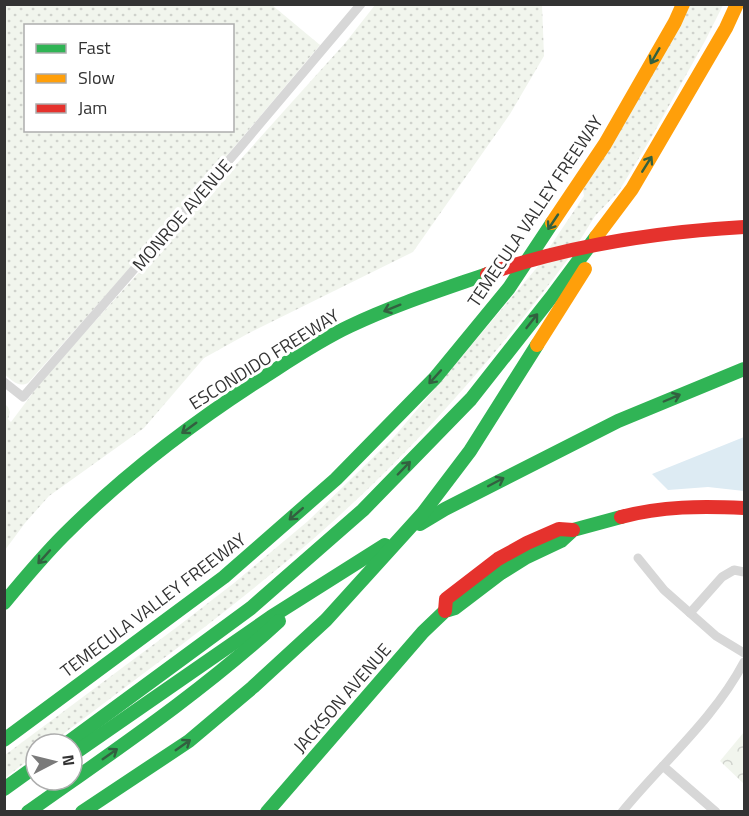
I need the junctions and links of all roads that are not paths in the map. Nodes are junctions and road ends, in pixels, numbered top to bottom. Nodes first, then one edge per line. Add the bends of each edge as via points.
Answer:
1 (361, 4) edge
2 (683, 4) edge
3 (737, 4) edge
4 (632, 189) junction
5 (744, 227) edge
6 (744, 369) edge
7 (4, 382) edge
8 (744, 508) edge
9 (573, 530) junction
10 (541, 537) junction
11 (638, 558) dead end
12 (744, 572) edge
13 (323, 583) junction
14 (479, 588) junction
15 (4, 603) edge
16 (445, 610) junction
17 (690, 613) junction
18 (744, 653) edge
19 (744, 662) edge
20 (82, 732) edge
21 (4, 740) edge
22 (84, 747) edge
23 (663, 766) junction
24 (24, 775) edge
25 (24, 788) edge
26 (4, 789) edge
27 (4, 801) edge
28 (28, 812) edge
29 (82, 812) edge
30 (267, 812) edge
31 (622, 812) edge
32 (716, 812) edge

1 - 7 street, MONROE AVENUE via 23,397
2 -> 21 main road, TEMECULA VALLEY FREEWAY via 605,144 509,288 435,378 336,478 224,577
4 -> 3 main road
20 -> 4 main road via 251,608 363,510 471,399
29 -> 4 main road via 189,741 254,687 326,620 423,513 470,451
5 -> 15 main road, ESCONDIDO FREEWAY via 686,230 541,257 447,287 351,326 219,405 152,456 57,543
13 -> 6 main road via 445,509 520,470 618,421
8 - 9 main road, JACKSON AVENUE via 700,506 640,512
9 - 10 main road, JACKSON AVENUE via 559,529
9 - 14 main road, JACKSON AVENUE via 561,541 525,558
10 - 14 main road via 534,547 484,576
10 - 16 main road, JACKSON AVENUE via 498,559 472,578 446,599
11 - 17 street via 664,590
12 - 17 street via 734,570 722,577
13 - 22 main road
28 -> 13 main road via 156,721 254,644
14 - 16 main road, JACKSON AVENUE via 455,608
16 - 30 main road, JACKSON AVENUE
17 - 18 street via 716,636
19 - 23 street via 718,703
23 - 31 street
23 - 32 street
24 - 26 main road
25 - 27 main road

